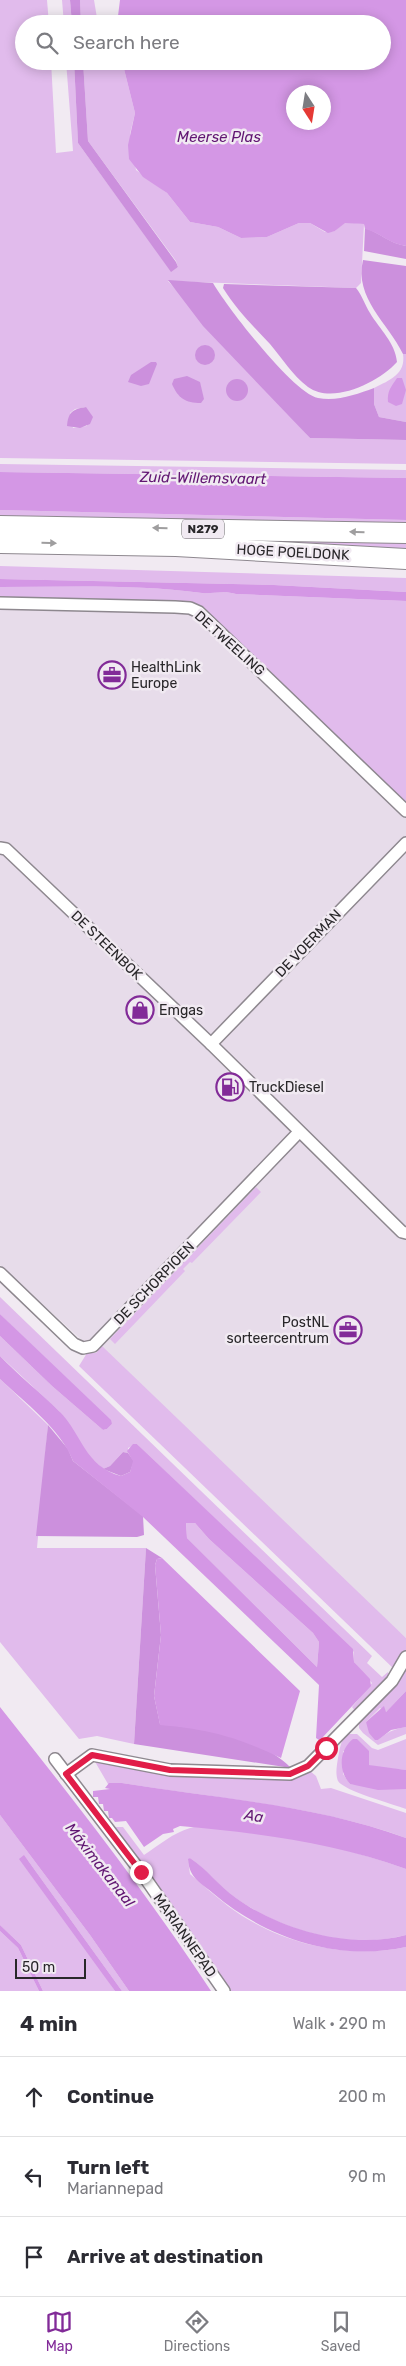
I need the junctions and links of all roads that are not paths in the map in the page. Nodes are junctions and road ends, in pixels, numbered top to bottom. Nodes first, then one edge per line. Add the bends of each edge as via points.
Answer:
1 (0, 526) edge
2 (406, 534) edge
3 (0, 543) edge
4 (406, 559) edge
5 (0, 603) edge
6 (406, 811) edge
7 (406, 843) edge
8 (0, 848) edge
9 (211, 1044) junction
10 (299, 1132) junction
11 (406, 1233) edge
12 (0, 1274) edge
13 (406, 1657) edge
14 (55, 1759) dead end
15 (66, 1774) junction
16 (224, 1991) edge

2 -> 1 highway, HOGE POELDONK / N279
3 -> 4 highway, HOGE POELDONK / N279 via 186,546
5 - 6 street, DE TWEELING via 174,607 199,612
7 - 9 street, DE VOERMAN
8 - 9 street, DE STEENBOK via 6,849
9 - 10 street, DE STEENBOK
10 - 11 street, DE STEENBOK
10 - 12 street, DE SCHORPIOEN via 93,1346 84,1348 74,1344
13 - 15 street via 392,1681 308,1766 290,1774 170,1770 92,1755
14 - 15 street, MARIANNEPAD
15 - 16 street, MARIANNEPAD via 141,1872

